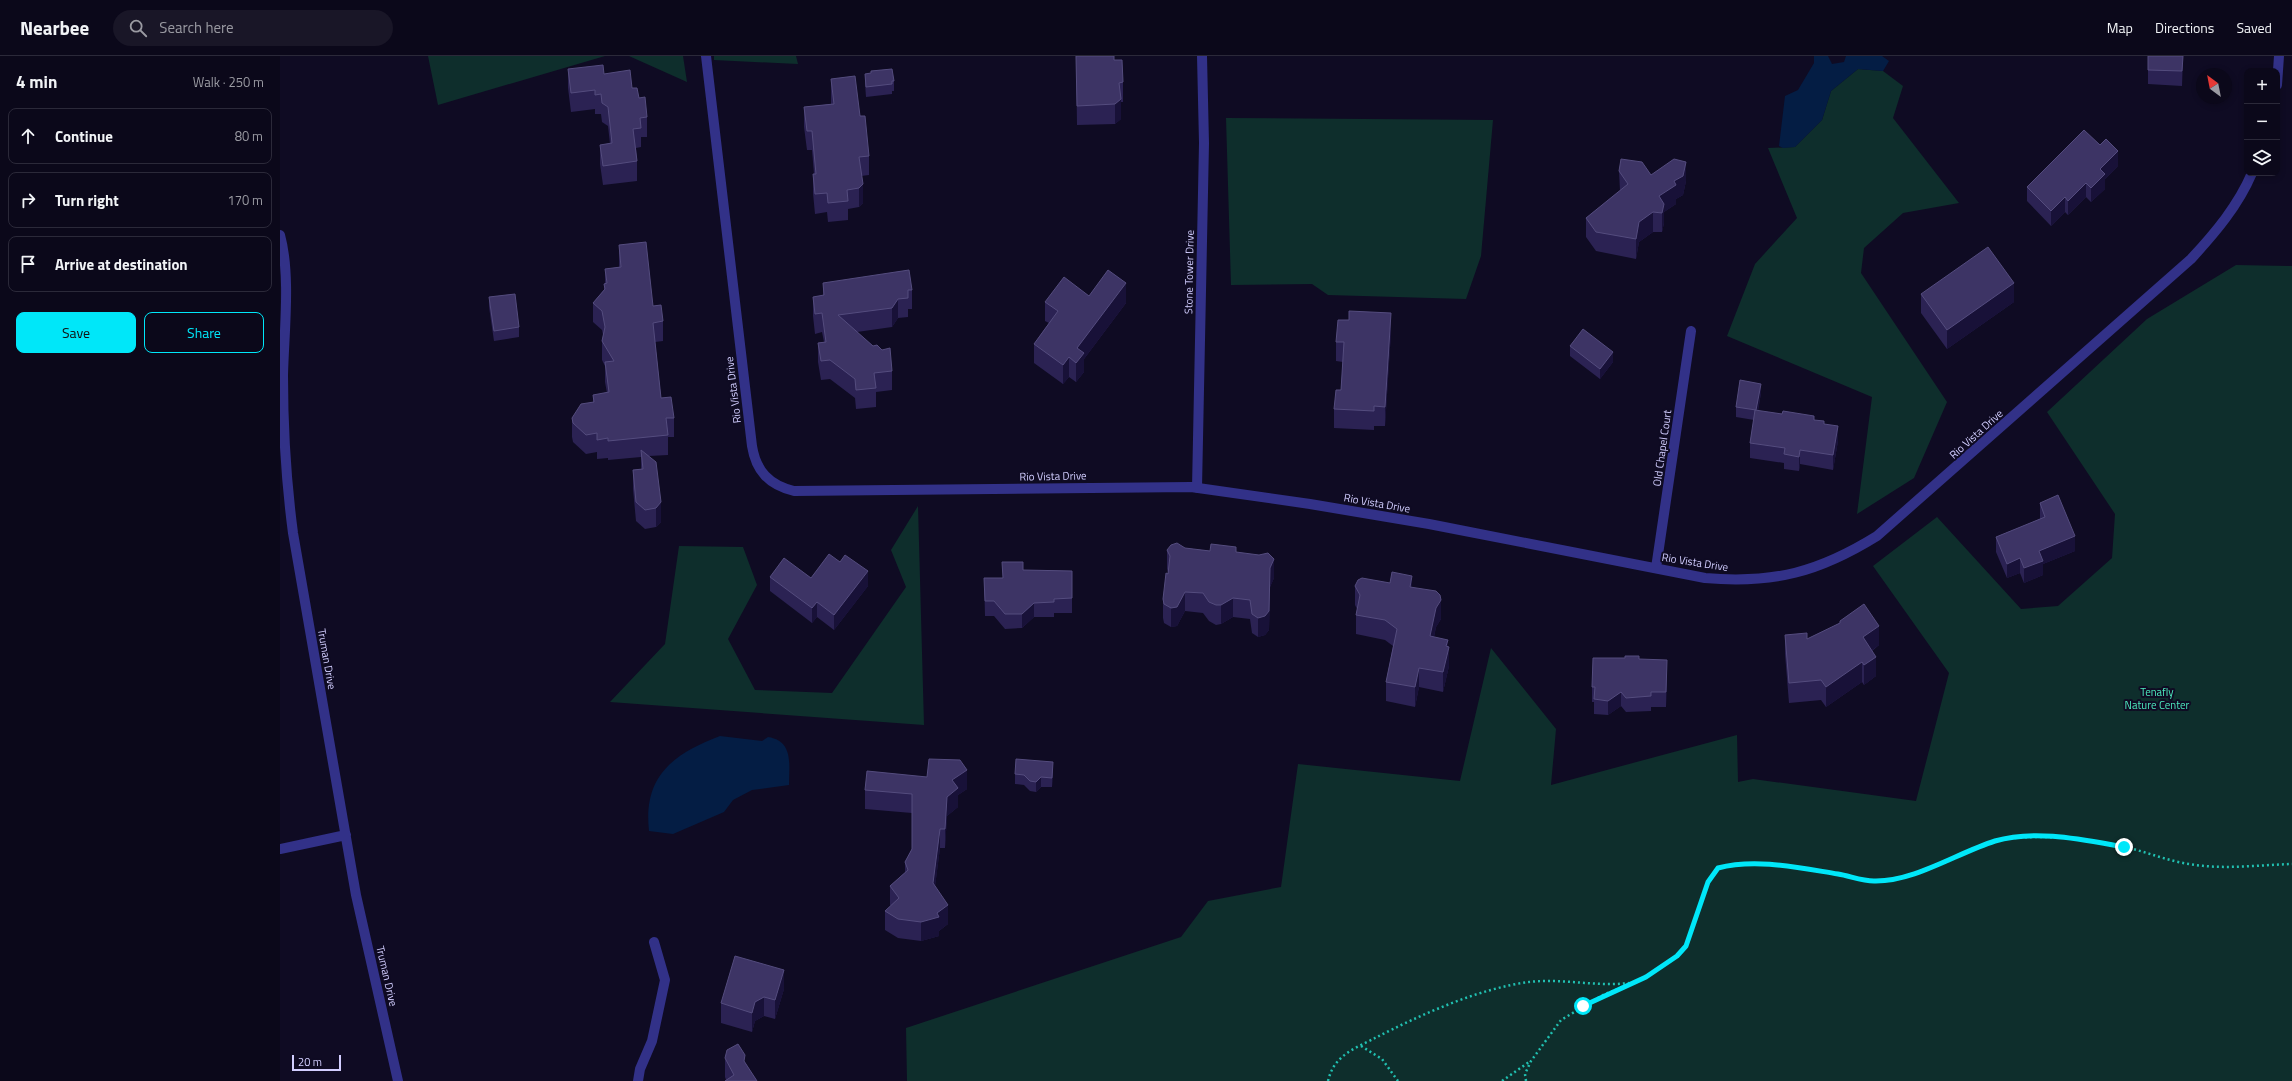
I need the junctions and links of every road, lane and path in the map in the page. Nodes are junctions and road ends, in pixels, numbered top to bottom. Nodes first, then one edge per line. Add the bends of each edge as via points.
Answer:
1 (706, 56) edge
2 (1202, 56) edge
3 (2279, 56) edge
4 (2278, 68) edge
5 (2250, 176) edge
6 (280, 235) edge
7 (1692, 332) dead end
8 (1197, 488) junction
9 (1656, 568) junction
10 (346, 835) junction
11 (280, 849) edge
12 (2292, 864) edge
13 (654, 942) dead end
14 (1632, 983) junction
15 (1361, 1046) junction
16 (1531, 1061) junction
17 (398, 1081) edge
18 (638, 1081) edge
19 (1328, 1081) edge
20 (1398, 1081) edge
21 (1502, 1081) edge
22 (1526, 1081) edge

1 - 8 street, Rio Vista Drive via 752,446 759,470 769,480 781,488 794,490
2 - 8 street, Stone Tower Drive via 1204,150
3 - 4 street
5 - 9 street, Rio Vista Drive via 2231,211 2191,259 1877,536 1823,565 1792,575 1734,580 1705,578
6 - 10 street, Truman Drive via 285,270 283,417 286,475 294,540
7 - 9 street, Old Chapel Court
8 - 9 street, Rio Vista Drive via 1429,524
10 - 11 street
10 - 17 street, Truman Drive via 356,895
12 - 14 path via 2209,867 2110,845 2040,837 1995,841 1906,876 1886,880 1873,881 1773,866 1730,865 1718,868 1711,875 1686,946 1661,968
13 - 18 street via 665,980 652,1042 640,1069
14 - 15 path via 1584,984 1557,979 1505,987 1425,1014
14 - 16 path via 1569,1013
15 - 19 path via 1339,1059 1331,1070
15 - 20 path via 1382,1059
16 - 21 path
16 - 22 path via 1525,1074

